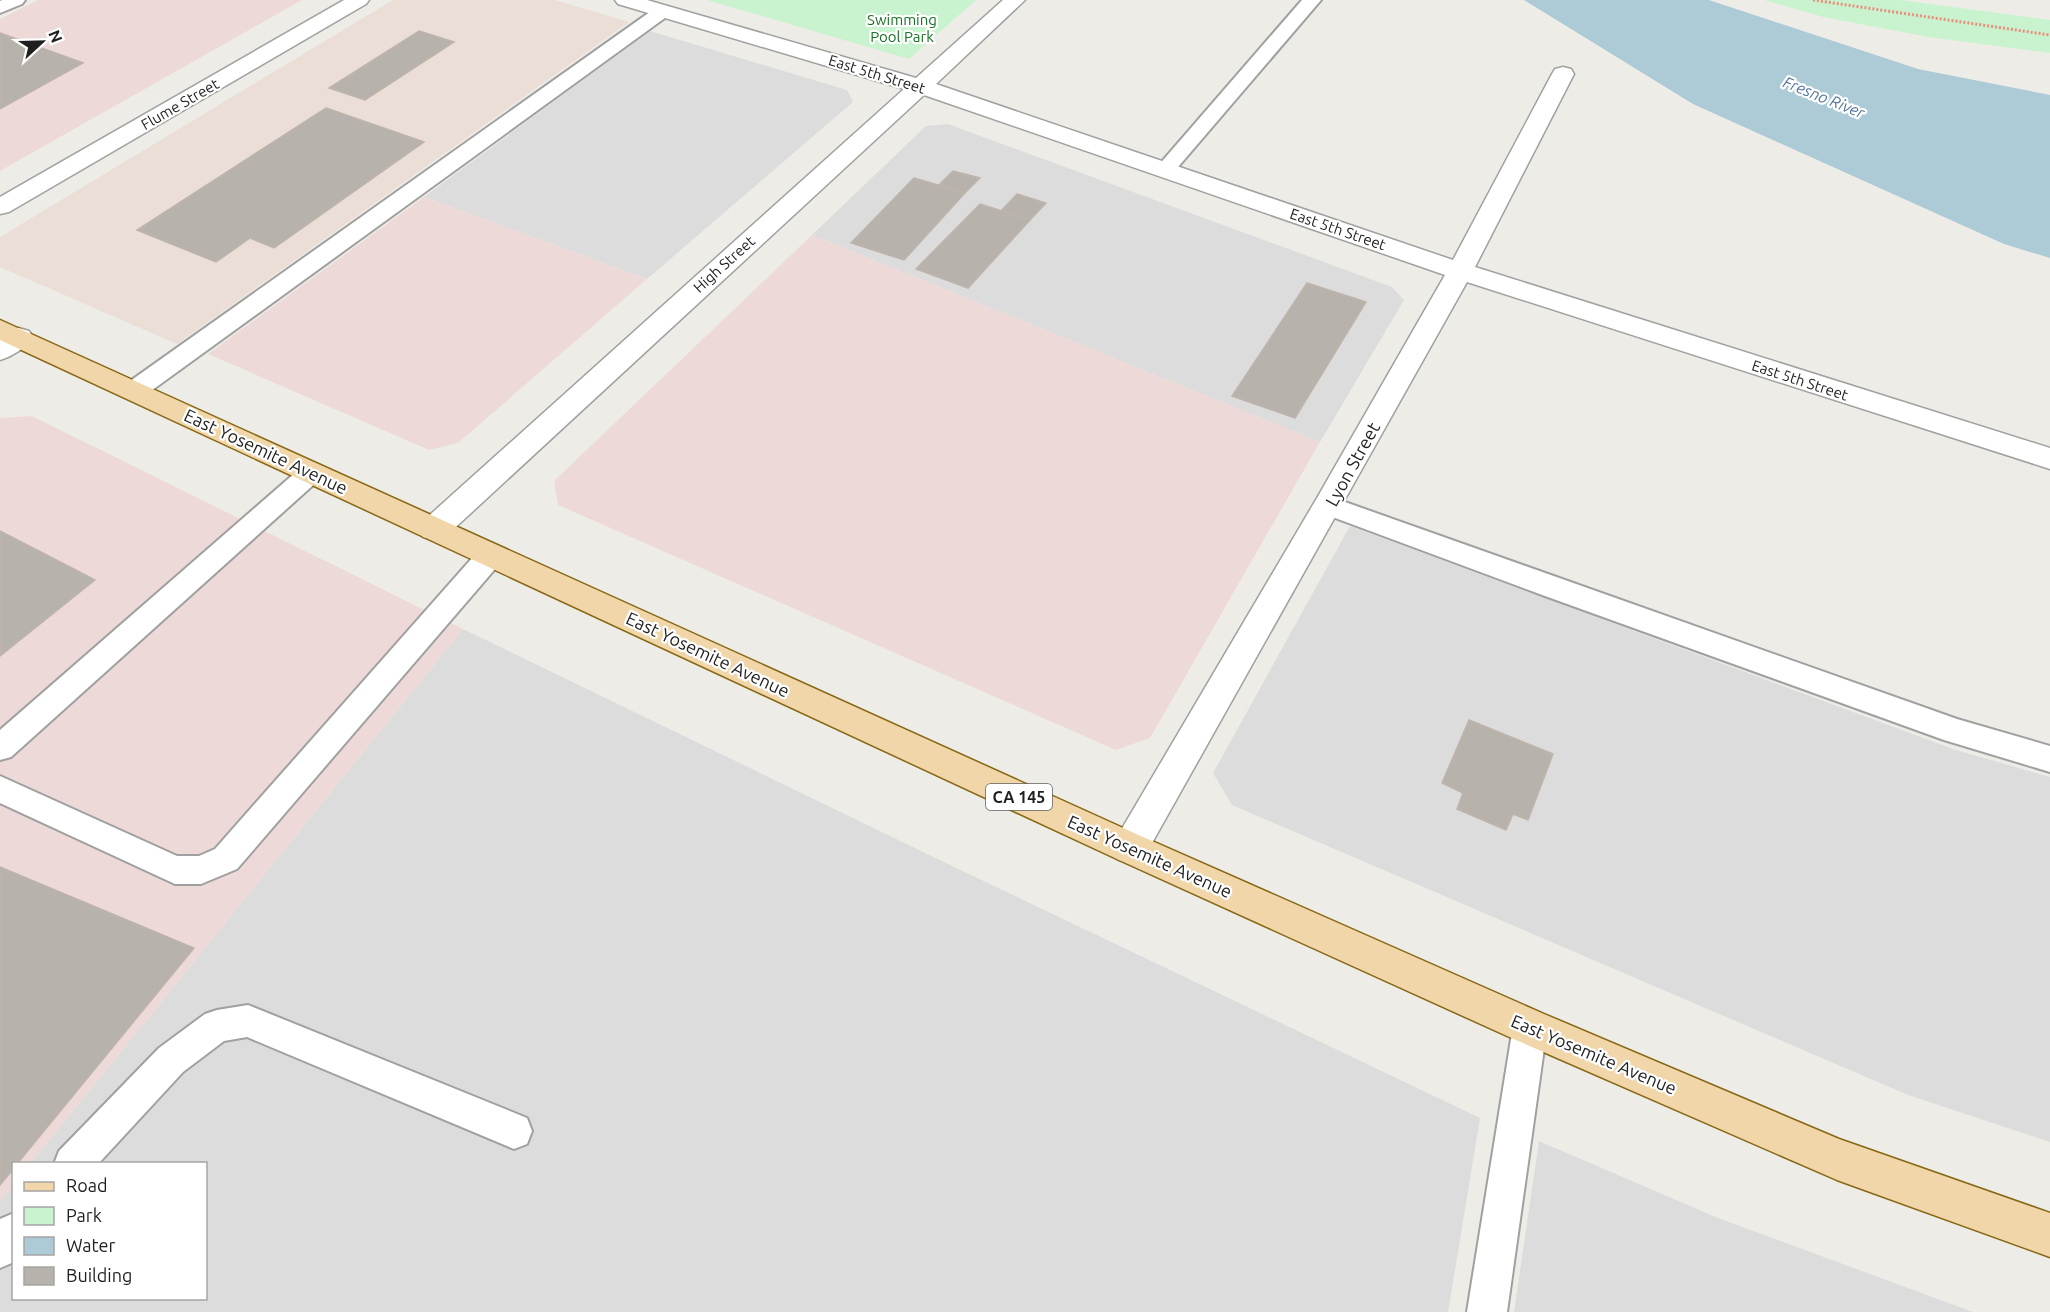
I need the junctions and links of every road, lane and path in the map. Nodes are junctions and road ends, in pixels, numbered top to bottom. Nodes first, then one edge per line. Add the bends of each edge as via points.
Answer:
1 (16, 0) edge
2 (359, 0) edge
3 (625, 0) edge
4 (1015, 0) edge
5 (1312, 0) edge
6 (1813, 0) edge
7 (0, 8) edge
8 (663, 11) junction
9 (2050, 35) edge
10 (1563, 74) dead end
11 (919, 86) junction
12 (1165, 170) junction
13 (0, 207) edge
14 (1460, 272) junction
15 (6, 339) edge
16 (135, 390) junction
17 (2050, 459) edge
18 (312, 472) junction
19 (1328, 505) junction
20 (434, 529) junction
21 (491, 555) junction
22 (0, 748) edge
23 (2050, 759) edge
24 (0, 789) edge
25 (1130, 848) junction
26 (1530, 1027) junction
27 (514, 1131) dead end
28 (74, 1162) edge
29 (12, 1234) edge
30 (2050, 1235) edge
31 (0, 1249) edge
32 (1487, 1312) edge

1 - 7 lane
2 - 13 street, Flume Street
3 - 8 street, East 5th Street
4 - 11 street, High Street
5 - 12 lane
6 - 9 path
8 - 11 street, East 5th Street
8 - 16 lane
10 - 14 street, Lyon Street
11 - 12 street, East 5th Street
11 - 20 street, High Street
12 - 14 street, East 5th Street
14 - 17 street, East 5th Street
14 - 19 street, Lyon Street
15 - 16 main road, East Yosemite Avenue / CA 145
16 - 18 main road, East Yosemite Avenue / CA 145
18 - 20 main road, East Yosemite Avenue / CA 145
18 - 22 lane
19 - 23 lane via 1933,723
19 - 25 street, Lyon Street
20 - 21 main road, East Yosemite Avenue / CA 145
21 - 24 lane via 226,859 201,870 176,870
21 - 25 main road, East Yosemite Avenue / CA 145
25 - 26 main road, East Yosemite Avenue / CA 145
26 - 30 main road, East Yosemite Avenue / CA 145 via 1837,1159
26 - 32 lane
27 - 28 lane via 248,1021 217,1026 171,1060
29 - 31 lane

